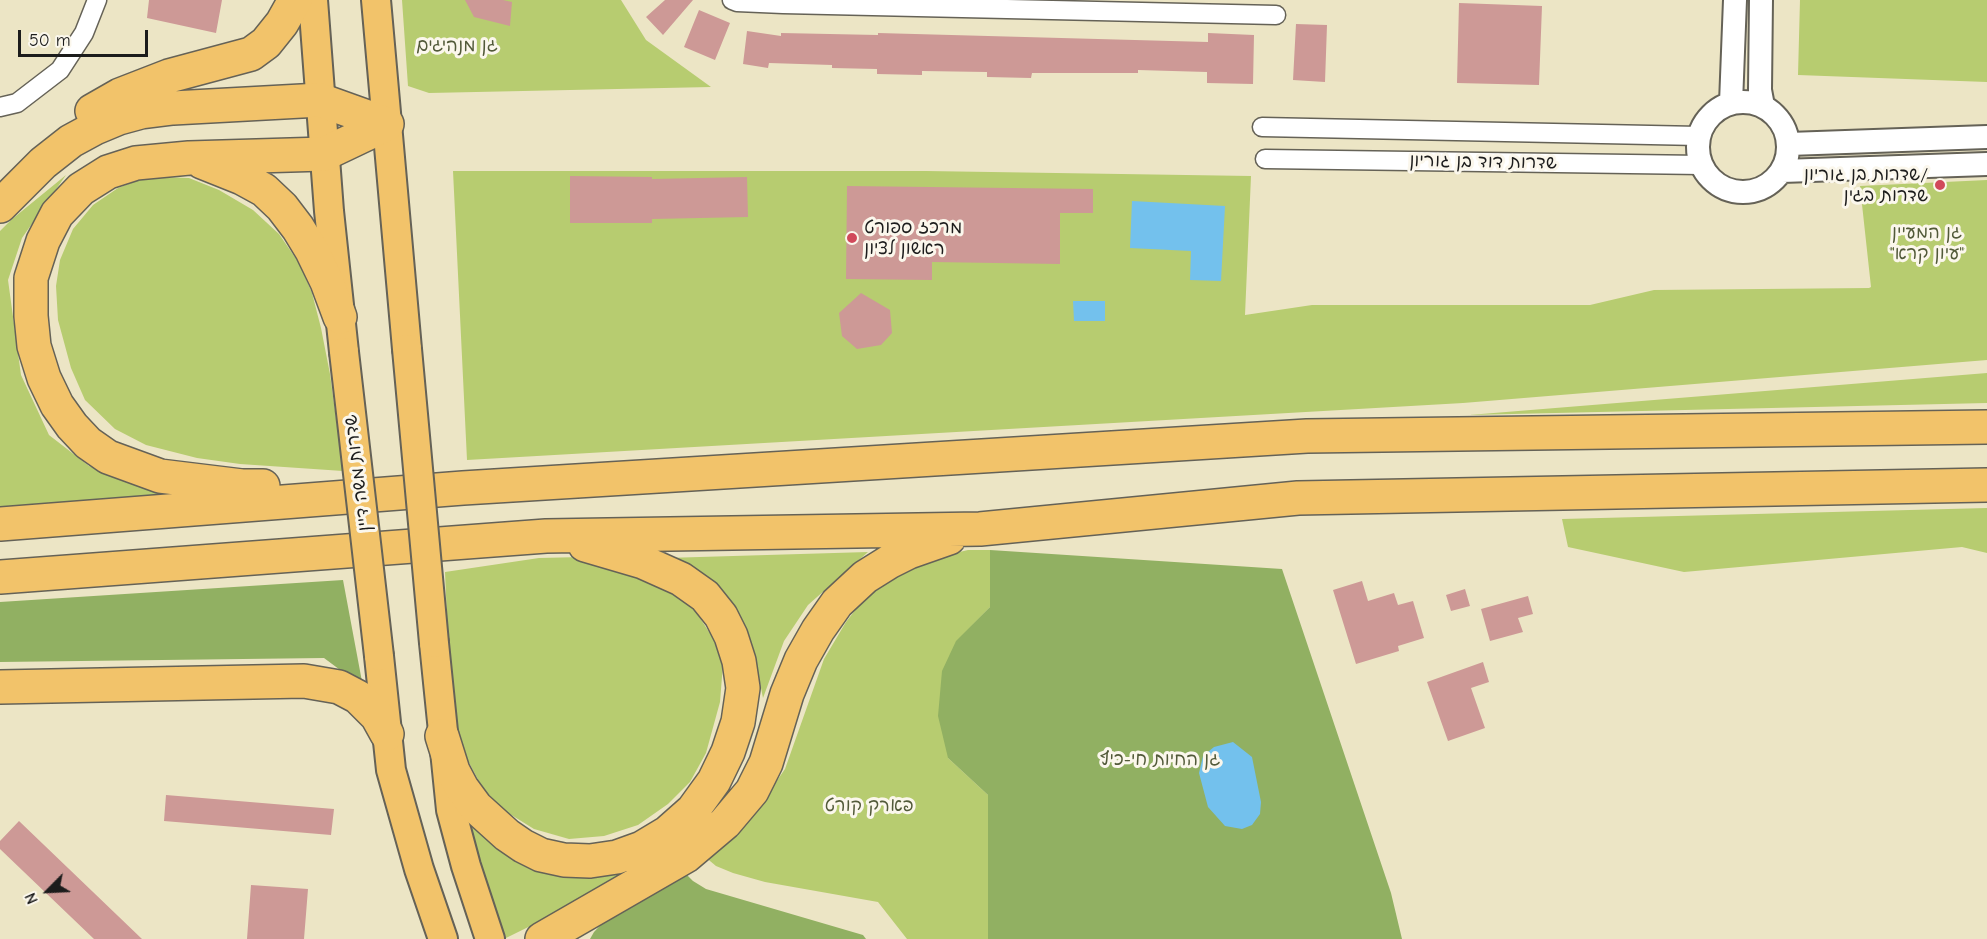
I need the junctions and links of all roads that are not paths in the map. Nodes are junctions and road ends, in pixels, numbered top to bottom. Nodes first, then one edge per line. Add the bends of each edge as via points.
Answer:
1 (97, 0) edge
2 (295, 0) edge
3 (313, 0) edge
4 (376, 0) edge
5 (732, 0) edge
6 (1735, 0) edge
7 (1761, 0) edge
8 (830, 2) edge
9 (1007, 4) edge
10 (1180, 7) edge
11 (1276, 15) dead end
12 (320, 100) junction
13 (1731, 103) junction
14 (1763, 106) junction
15 (0, 107) edge
16 (387, 124) junction
17 (1262, 127) dead end
18 (1699, 135) junction
19 (1987, 137) edge
20 (1789, 144) junction
21 (324, 154) junction
22 (189, 158) junction
23 (1264, 159) dead end
24 (43, 163) junction
25 (1987, 164) edge
26 (1702, 165) junction
27 (1782, 171) junction
28 (0, 206) edge
29 (340, 317) junction
30 (1987, 427) edge
31 (1987, 485) edge
32 (463, 488) junction
33 (0, 524) edge
34 (980, 529) junction
35 (546, 536) junction
36 (0, 577) edge
37 (0, 687) edge
38 (387, 734) junction
39 (442, 736) junction
40 (604, 902) junction
41 (443, 939) edge
42 (490, 939) edge
43 (542, 939) edge
44 (570, 939) edge

1 - 15 street via 84,33 60,70 17,103
2 - 24 highway via 266,43 251,54 169,76 120,95 85,115 62,135
3 - 12 main road, שדרות משה דיין
4 - 16 main road
5 - 8 street
6 - 13 street
7 - 14 street
8 - 9 street
9 - 10 street
10 - 11 street
12 - 16 highway
12 - 21 main road, שדרות משה דיין
12 - 24 highway via 141,112 95,128
13 - 14 street via 1747,101
13 - 18 street via 1716,110
14 - 20 street via 1785,128
16 - 21 highway
16 - 39 main road, bridge
17 - 18 street, שדרות דוד בן גוריון
18 - 26 street
19 - 20 street
20 - 27 street
21 - 22 highway
21 - 29 main road, שדרות משה דיין
22 - 29 highway via 242,178 264,190 282,207 312,251
22 - 32 highway via 136,163 108,172 81,189 57,214 43,241 31,278 34,346 44,378 72,426 108,457 160,476 242,486
23 - 26 street, שדרות דוד בן גוריון
24 - 28 highway
25 - 27 street
26 - 27 street via 1722,187 1736,192 1766,186
29 - 38 main road, שדרות משה דיין, bridge
30 - 32 highway via 1306,436
31 - 34 highway via 1298,498
32 - 33 highway
34 - 35 highway
34 - 40 highway via 889,562 865,577 837,603 801,660 766,763 752,791 725,823 686,856
35 - 36 highway
35 - 39 highway via 643,562 681,579 705,596 721,616 739,660 742,688 738,722 714,781 693,810 642,848 591,861 564,860 523,846 476,807 453,771
37 - 38 highway via 304,681 339,687 358,697 377,716
38 - 41 main road, שדרות משה דיין via 391,770
39 - 42 main road via 451,810
40 - 43 highway
40 - 44 highway

